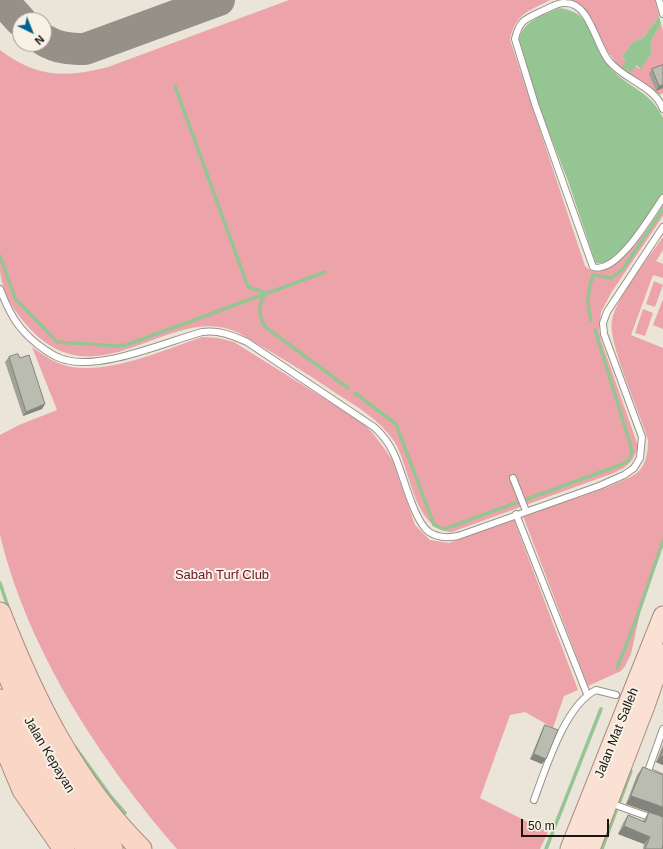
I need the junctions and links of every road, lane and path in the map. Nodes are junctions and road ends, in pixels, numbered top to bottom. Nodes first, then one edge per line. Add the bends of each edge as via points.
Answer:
1 (659, 0) edge
2 (662, 11) edge
3 (663, 109) edge
4 (663, 198) edge
5 (663, 227) edge
6 (0, 289) edge
7 (513, 478) dead end
8 (526, 511) junction
9 (516, 514) junction
10 (0, 613) edge
11 (663, 616) edge
12 (0, 653) edge
13 (663, 654) edge
14 (622, 691) dead end
15 (587, 694) junction
16 (616, 696) junction
17 (0, 700) edge
18 (620, 711) junction
19 (663, 729) edge
20 (0, 735) edge
21 (29, 740) junction
22 (663, 778) edge
23 (534, 800) dead end
24 (608, 802) junction
25 (663, 822) edge
26 (64, 849) edge
27 (89, 849) edge
28 (112, 849) edge
29 (141, 849) edge
30 (570, 849) edge
31 (590, 849) edge

1 - 2 lane
3 - 4 lane via 655,97 608,61 583,11 568,2 523,20 517,30 515,39 533,98 593,267 610,264 622,255
5 - 8 lane via 607,312 603,323 604,334 642,437 640,458 634,468 624,475
6 - 9 lane via 9,313 20,328 44,350 65,360 77,362 111,359 209,331 225,332 247,342 385,437 417,516 429,532 446,539
7 - 8 lane
8 - 9 lane
9 - 15 lane
10 - 29 highway via 24,673 48,721 99,802
11 - 18 main road, Jalan Mat Salleh
12 - 21 highway, Jalan Kepayan via 24,714
13 - 24 main road, Jalan Mat Salleh
14 - 16 lane
15 - 16 lane via 596,690
15 - 23 lane via 559,733
16 - 18 lane
17 - 21 highway, Jalan Kepayan
18 - 30 main road, Jalan Mat Salleh
19 - 22 lane via 648,771
20 - 26 highway via 23,790
21 - 27 highway, Jalan Kepayan via 56,803
21 - 28 highway, Jalan Kepayan via 52,765
24 - 25 lane
24 - 31 main road, Jalan Mat Salleh

